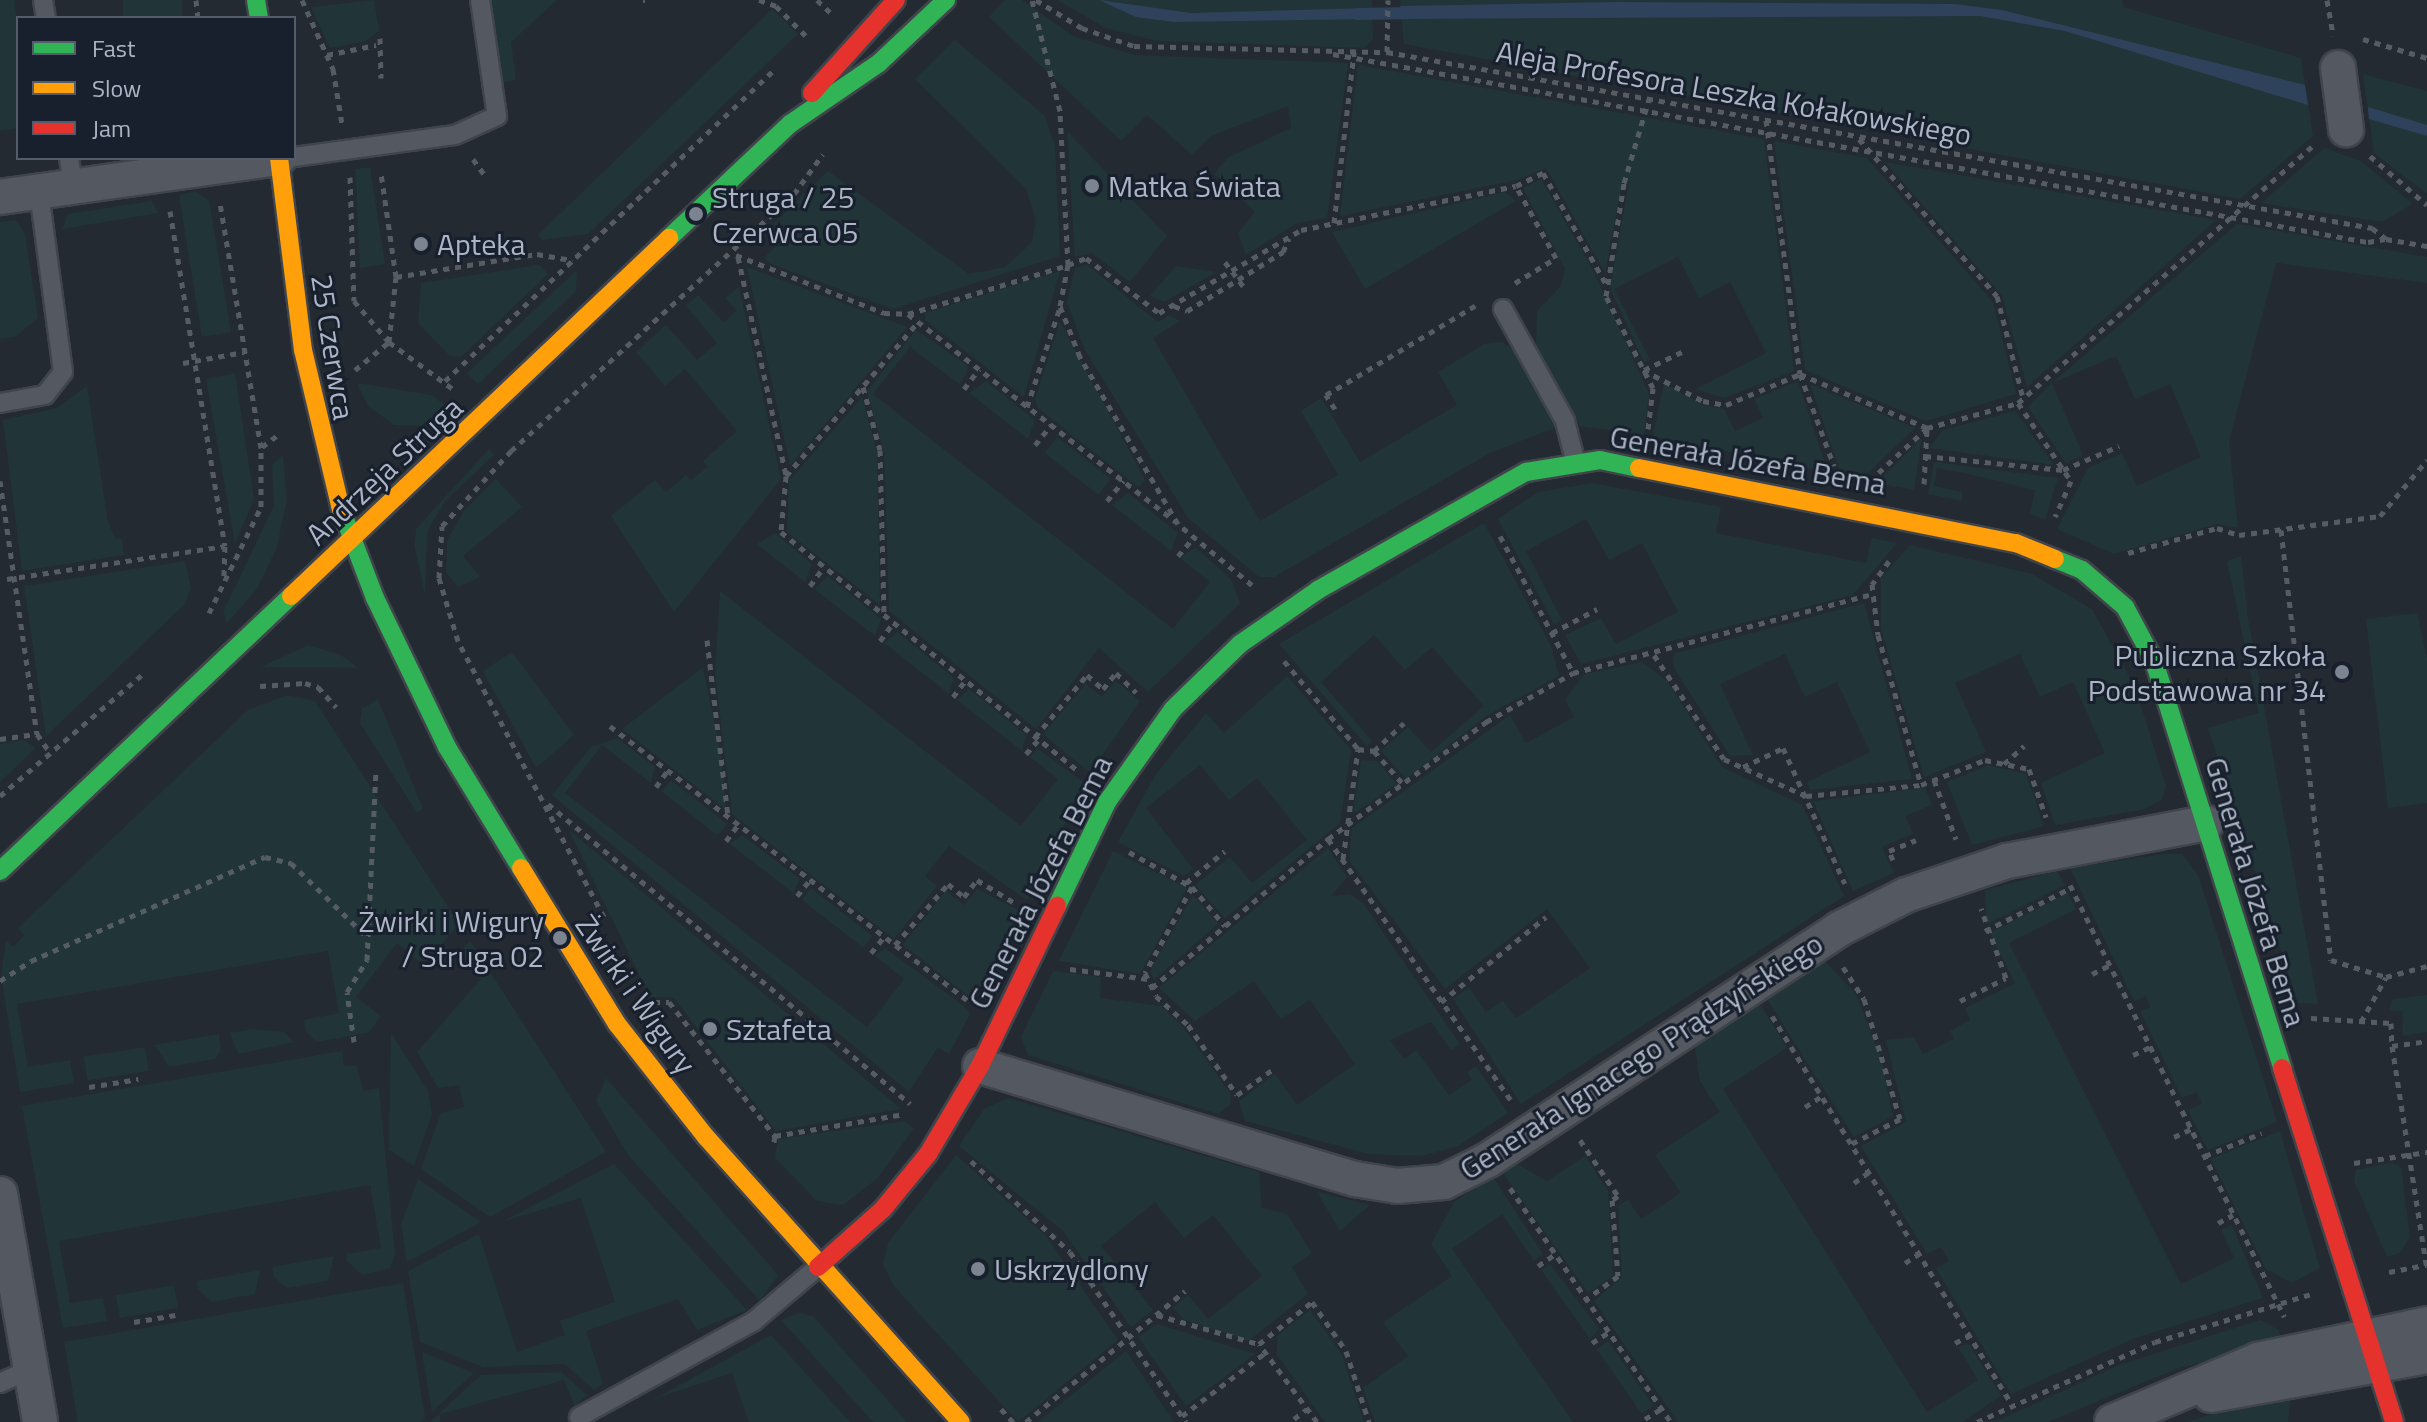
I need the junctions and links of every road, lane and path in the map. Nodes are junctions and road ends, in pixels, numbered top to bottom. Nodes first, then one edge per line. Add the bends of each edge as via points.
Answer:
1 (480, 0) edge
2 (759, 0) edge
3 (817, 0) edge
4 (896, 0) edge
5 (946, 0) edge
6 (1034, 0) edge
7 (1388, 0) edge
8 (841, 8) dead end
9 (833, 15) junction
10 (824, 23) dead end
11 (2332, 29) dead end
12 (816, 31) dead end
13 (2345, 34) dead end
14 (380, 38) dead end
15 (808, 38) junction
16 (2359, 38) dead end
17 (376, 45) junction
18 (797, 49) dead end
19 (1326, 52) junction
20 (1354, 52) junction
21 (1387, 52) junction
22 (327, 55) dead end
23 (2427, 58) edge
24 (786, 59) dead end
25 (1352, 59) junction
26 (2338, 68) dead end
27 (381, 78) dead end
28 (1649, 99) junction
29 (1646, 111) junction
30 (1766, 120) junction
31 (790, 124) junction
32 (2346, 129) junction
33 (1768, 134) junction
34 (1858, 139) junction
35 (826, 150) dead end
36 (1872, 152) junction
37 (296, 157) edge
38 (264, 160) edge
39 (280, 160) edge
40 (380, 160) dead end
41 (217, 166) junction
42 (71, 172) edge
43 (1516, 186) junction
44 (39, 191) junction
45 (0, 197) edge
46 (2427, 205) edge
47 (169, 206) dead end
48 (2245, 207) junction
49 (2232, 218) junction
50 (1334, 223) junction
51 (1290, 237) junction
52 (2386, 239) junction
53 (2427, 246) edge
54 (735, 254) junction
55 (573, 261) junction
56 (1225, 262) dead end
57 (1068, 265) junction
58 (1233, 270) junction
59 (396, 277) junction
60 (1239, 279) junction
61 (1606, 284) junction
62 (1244, 287) dead end
63 (1507, 287) dead end
64 (1482, 302) dead end
65 (1173, 305) junction
66 (1060, 306) junction
67 (1503, 309) dead end
68 (908, 314) junction
69 (918, 322) junction
70 (389, 342) junction
71 (1686, 350) dead end
72 (244, 352) junction
73 (197, 360) junction
74 (183, 363) dead end
75 (979, 369) junction
76 (355, 370) dead end
77 (1643, 370) junction
78 (1800, 374) junction
79 (863, 387) junction
80 (964, 389) dead end
81 (2021, 400) junction
82 (0, 403) edge
83 (1027, 407) junction
84 (1335, 409) dead end
85 (1051, 425) junction
86 (1927, 428) junction
87 (279, 434) dead end
88 (1647, 443) dead end
89 (1035, 445) dead end
90 (2119, 446) dead end
91 (261, 448) junction
92 (1925, 456) junction
93 (1575, 460) junction
94 (2427, 460) edge
95 (2063, 470) junction
96 (786, 476) junction
97 (1874, 477) dead end
98 (0, 481) edge
99 (1123, 481) junction
100 (1839, 482) dead end
101 (1923, 500) dead end
102 (1107, 501) dead end
103 (1178, 524) junction
104 (1496, 527) dead end
105 (2281, 530) junction
106 (2047, 532) dead end
107 (1194, 537) junction
108 (351, 540) junction
109 (225, 546) junction
110 (1178, 556) dead end
111 (2119, 556) dead end
112 (824, 567) junction
113 (15, 578) junction
114 (7, 579) dead end
115 (224, 583) junction
116 (1872, 584) dead end
117 (810, 586) dead end
118 (1873, 594) junction
119 (1265, 596) dead end
120 (1597, 609) dead end
121 (884, 615) junction
122 (200, 622) dead end
123 (893, 623) junction
124 (1552, 633) junction
125 (707, 640) dead end
126 (880, 641) dead end
127 (1654, 655) junction
128 (152, 666) dead end
129 (1573, 673) junction
130 (965, 681) junction
131 (260, 686) dead end
132 (1305, 686) dead end
133 (953, 697) dead end
134 (1149, 704) dead end
135 (336, 707) dead end
136 (1404, 723) dead end
137 (610, 726) dead end
138 (37, 734) junction
139 (1036, 738) junction
140 (0, 739) edge
141 (2024, 746) dead end
142 (1358, 749) junction
143 (49, 751) junction
144 (1374, 751) junction
145 (1026, 754) dead end
146 (2004, 764) junction
147 (1742, 768) junction
148 (667, 771) junction
149 (376, 772) dead end
150 (1934, 780) junction
151 (1092, 783) dead end
152 (1404, 785) junction
153 (1921, 785) junction
154 (656, 787) dead end
155 (0, 796) edge
156 (1806, 796) junction
157 (545, 802) junction
158 (728, 817) junction
159 (2206, 823) junction
160 (738, 825) junction
161 (1348, 826) junction
162 (2051, 829) dead end
163 (1328, 839) junction
164 (1916, 840) dead end
165 (726, 841) dead end
166 (1123, 849) dead end
167 (1225, 851) dead end
168 (1962, 853) dead end
169 (15, 859) junction
170 (1343, 860) junction
171 (0, 871) edge
172 (1899, 875) dead end
173 (0, 878) edge
174 (810, 880) junction
175 (1189, 885) junction
176 (2072, 888) dead end
177 (797, 896) dead end
178 (2076, 896) dead end
179 (1852, 898) dead end
180 (1981, 903) dead end
181 (1029, 911) dead end
182 (1546, 917) dead end
183 (606, 919) dead end
184 (1225, 926) junction
185 (1985, 931) junction
186 (884, 937) junction
187 (368, 938) junction
188 (895, 945) junction
189 (871, 953) dead end
190 (1840, 963) dead end
191 (2110, 965) junction
192 (2427, 966) edge
193 (1064, 969) dead end
194 (2092, 974) dead end
195 (2386, 977) junction
196 (1149, 979) junction
197 (0, 981) edge
198 (1152, 988) junction
199 (1960, 1001) dead end
200 (647, 1002) dead end
201 (1441, 1002) junction
202 (980, 1011) dead end
203 (1769, 1011) dead end
204 (2294, 1017) dead end
205 (2361, 1022) junction
206 (2427, 1041) edge
207 (354, 1042) dead end
208 (2392, 1046) junction
209 (2150, 1047) junction
210 (2133, 1055) dead end
211 (980, 1066) junction
212 (1272, 1070) dead end
213 (138, 1079) dead end
214 (89, 1087) dead end
215 (1822, 1096) junction
216 (1805, 1107) dead end
217 (1519, 1111) dead end
218 (2191, 1129) junction
219 (2269, 1130) dead end
220 (775, 1136) junction
221 (1577, 1136) dead end
222 (2174, 1137) dead end
223 (1851, 1144) junction
224 (2427, 1152) edge
225 (2409, 1155) junction
226 (2205, 1156) junction
227 (771, 1159) dead end
228 (2341, 1165) dead end
229 (1869, 1172) junction
230 (1506, 1183) dead end
231 (1854, 1183) dead end
232 (0, 1194) edge
233 (2233, 1215) junction
234 (2218, 1223) dead end
235 (1555, 1254) junction
236 (1919, 1254) junction
237 (1905, 1263) dead end
238 (1538, 1266) dead end
239 (2427, 1266) edge
240 (818, 1267) junction
241 (2379, 1273) dead end
242 (1185, 1291) dead end
243 (2315, 1293) dead end
244 (1586, 1299) junction
245 (2278, 1304) junction
246 (1157, 1314) junction
247 (175, 1315) dead end
248 (134, 1322) dead end
249 (2427, 1324) edge
250 (1609, 1332) junction
251 (1969, 1336) junction
252 (1592, 1343) dead end
253 (1955, 1343) dead end
254 (1259, 1344) junction
255 (2374, 1350) junction
256 (1265, 1353) junction
257 (2427, 1356) edge
258 (15, 1376) edge
259 (993, 1400) dead end
260 (2011, 1403) junction
261 (1307, 1409) junction
262 (1661, 1409) junction
263 (1182, 1416) dead end
264 (579, 1417) dead end
265 (1294, 1419) dead end
266 (1645, 1419) dead end
267 (40, 1422) edge
268 (961, 1422) edge
269 (1013, 1422) edge
270 (1026, 1422) edge
271 (1317, 1422) edge
272 (1369, 1422) edge
273 (1671, 1422) edge
274 (1977, 1422) edge
275 (2112, 1422) edge
276 (2394, 1422) edge

1 - 37 lane via 497,116 455,135
2 - 15 path via 776,6
3 - 9 path
4 - 31 street, Andrzeja Struga via 851,45
5 - 31 street, Andrzeja Struga via 879,63
6 - 19 path, Aleja Profesora Leszka Kołakowskiego via 1082,28 1134,46
6 - 57 path via 1060,111
7 - 21 path
8 - 9 path
9 - 10 path
11 - 13 path
12 - 15 path
14 - 17 path
15 - 18 path
16 - 23 path
17 - 22 path
17 - 27 path
19 - 20 path, Aleja Profesora Leszka Kołakowskiego
19 - 25 path
20 - 21 path, Aleja Profesora Leszka Kołakowskiego
20 - 25 path
21 - 28 path, Aleja Profesora Leszka Kołakowskiego
24 - 55 path
25 - 29 path
25 - 50 path
26 - 32 street
28 - 29 path
28 - 30 path, Aleja Profesora Leszka Kołakowskiego
29 - 33 path
29 - 61 path
30 - 33 path
30 - 34 path, Aleja Profesora Leszka Kołakowskiego
31 - 108 street, Andrzeja Struga
32 - 46 path
32 - 48 path via 2324,137
33 - 36 path
33 - 78 path
34 - 36 path
34 - 48 path, Aleja Profesora Leszka Kołakowskiego
35 - 54 path via 794,194
36 - 49 path
36 - 81 path via 1997,296
38 - 41 street
39 - 108 street, 25 Czerwca via 309,385
40 - 59 path
41 - 42 street
41 - 72 path
42 - 44 street
43 - 50 path
43 - 61 path via 1543,173
43 - 63 path via 1556,258
44 - 45 street
44 - 82 lane via 63,372 45,395
47 - 73 path
48 - 49 path
48 - 52 path, Aleja Profesora Leszka Kołakowskiego via 2372,228
49 - 52 path via 2368,242
49 - 81 path
50 - 51 path
51 - 58 path
51 - 60 path via 1283,252
52 - 53 path, Aleja Profesora Leszka Kołakowskiego
54 - 68 path via 884,313
54 - 96 path
54 - 157 path via 511,451 442,526 438,562 447,614 480,690
55 - 59 path via 537,254
55 - 70 path via 445,381
56 - 58 path
57 - 65 path via 1086,258 1159,313
57 - 66 path
57 - 68 path
58 - 60 path
58 - 65 path
59 - 70 path
60 - 62 path
60 - 65 path via 1187,311
61 - 77 path
64 - 84 path via 1326,395
66 - 83 path
66 - 103 path via 1080,357
67 - 93 lane via 1565,421
68 - 69 path
69 - 75 path
69 - 79 path
70 - 76 path
71 - 77 path
72 - 73 path
72 - 91 path
73 - 74 path
73 - 109 path
75 - 80 path
75 - 83 path
77 - 78 path via 1703,401 1726,405
77 - 88 path via 1653,388
78 - 86 path
78 - 100 path
79 - 96 path
79 - 121 path via 880,450
81 - 86 path
81 - 95 path
83 - 85 path
85 - 89 path
85 - 99 path
86 - 92 path
86 - 97 path
87 - 91 path
90 - 95 path
91 - 115 path via 261,507
92 - 95 path
92 - 101 path
93 - 159 street, Generała Józefa Bema via 1660,467 1979,533 2082,570 2112,592 2142,634
93 - 211 street, Generała Józefa Bema via 1502,484 1298,602 1240,644 1173,709 1107,802
94 - 105 path via 2380,516
95 - 106 path via 2071,481
96 - 112 path via 781,532
98 - 113 path
99 - 102 path
99 - 103 path
103 - 107 path
104 - 124 path
105 - 111 path via 2239,535 2217,528
105 - 195 path via 2331,960
107 - 110 path
107 - 119 path
108 - 169 street, Andrzeja Struga
108 - 240 street, Żwirki i Wigury via 447,747 573,960 706,1137
109 - 113 path
109 - 115 path
112 - 117 path
112 - 121 path
113 - 114 path
113 - 138 path
115 - 122 path
116 - 118 path
118 - 127 path
118 - 153 path via 1878,635
120 - 124 path
121 - 123 path
123 - 126 path
123 - 130 path
124 - 129 path
125 - 158 path
127 - 129 path
127 - 147 path via 1724,759
128 - 143 path
129 - 152 path via 1486,722
130 - 133 path
130 - 139 path
131 - 135 path via 305,683 318,687
132 - 142 path
134 - 139 path via 1116,673 1103,689 1087,675
136 - 144 path
137 - 148 path
138 - 140 path
138 - 143 path
139 - 145 path
139 - 151 path
141 - 146 path
142 - 144 path
142 - 161 path
143 - 155 path
144 - 152 path
146 - 150 path via 1985,760
146 - 162 path via 2029,769
147 - 156 path
147 - 156 path via 1786,747
148 - 154 path
148 - 158 path
149 - 187 path
150 - 153 path
150 - 168 path
152 - 161 path
153 - 156 path
156 - 179 path
157 - 183 path
157 - 220 path via 917,1109
158 - 160 path
159 - 211 street, Generała Ignacego Prądzyńskiego via 2020,858 1906,895 1839,929 1488,1160 1444,1182 1397,1186 1355,1179
159 - 255 street, Generała Józefa Bema
160 - 165 path
160 - 174 path
161 - 163 path
161 - 170 path
163 - 170 path
163 - 184 path
164 - 172 path via 1889,851
166 - 175 path
167 - 175 path
169 - 171 street, Andrzeja Struga
169 - 173 street, Andrzeja Struga
170 - 201 path
174 - 177 path
174 - 186 path
175 - 184 path
175 - 196 path via 1145,973
176 - 185 path
178 - 191 path
180 - 185 path
181 - 188 path via 977,880 964,897 948,884
182 - 201 path
184 - 198 path
185 - 199 path via 2006,978
186 - 188 path
186 - 189 path
187 - 197 path via 291,863 265,857 31,961
187 - 207 path via 367,960 347,992
188 - 202 path
190 - 223 path via 1864,999 1900,1119
191 - 194 path
191 - 209 path
192 - 195 path
193 - 196 path
195 - 205 path
196 - 198 path
198 - 212 path via 1188,1025 1237,1095
200 - 220 path via 669,1002
201 - 217 path
203 - 215 path
204 - 205 path
205 - 208 path via 2391,1023
206 - 208 path
208 - 225 path
209 - 210 path
209 - 218 path
211 - 240 street, Generała Józefa Bema via 906,1183
213 - 214 path
215 - 216 path
215 - 223 path
218 - 222 path
218 - 226 path
219 - 226 path
220 - 227 path
221 - 244 path via 1618,1196 1612,1200 1618,1276
223 - 229 path
224 - 225 path
225 - 228 path
225 - 239 path
226 - 233 path
229 - 231 path
229 - 236 path
230 - 235 path
232 - 258 street
233 - 234 path
233 - 245 path
235 - 238 path
235 - 244 path
236 - 237 path
236 - 251 path
239 - 241 path
240 - 264 lane via 754,1321
240 - 268 street, Żwirki i Wigury
242 - 246 path
243 - 245 path
244 - 250 path
245 - 260 path via 2155,1342
246 - 254 path
246 - 270 path
247 - 248 path
249 - 255 street
250 - 252 path
250 - 262 path
251 - 253 path
251 - 260 path
254 - 256 path
254 - 272 path via 1312,1302 1346,1351
255 - 257 street
255 - 275 street via 2144,1408
255 - 276 street, Generała Józefa Bema
256 - 261 path
256 - 263 path
258 - 267 street
259 - 269 path
260 - 274 path
261 - 265 path
261 - 271 path
262 - 266 path
262 - 273 path

